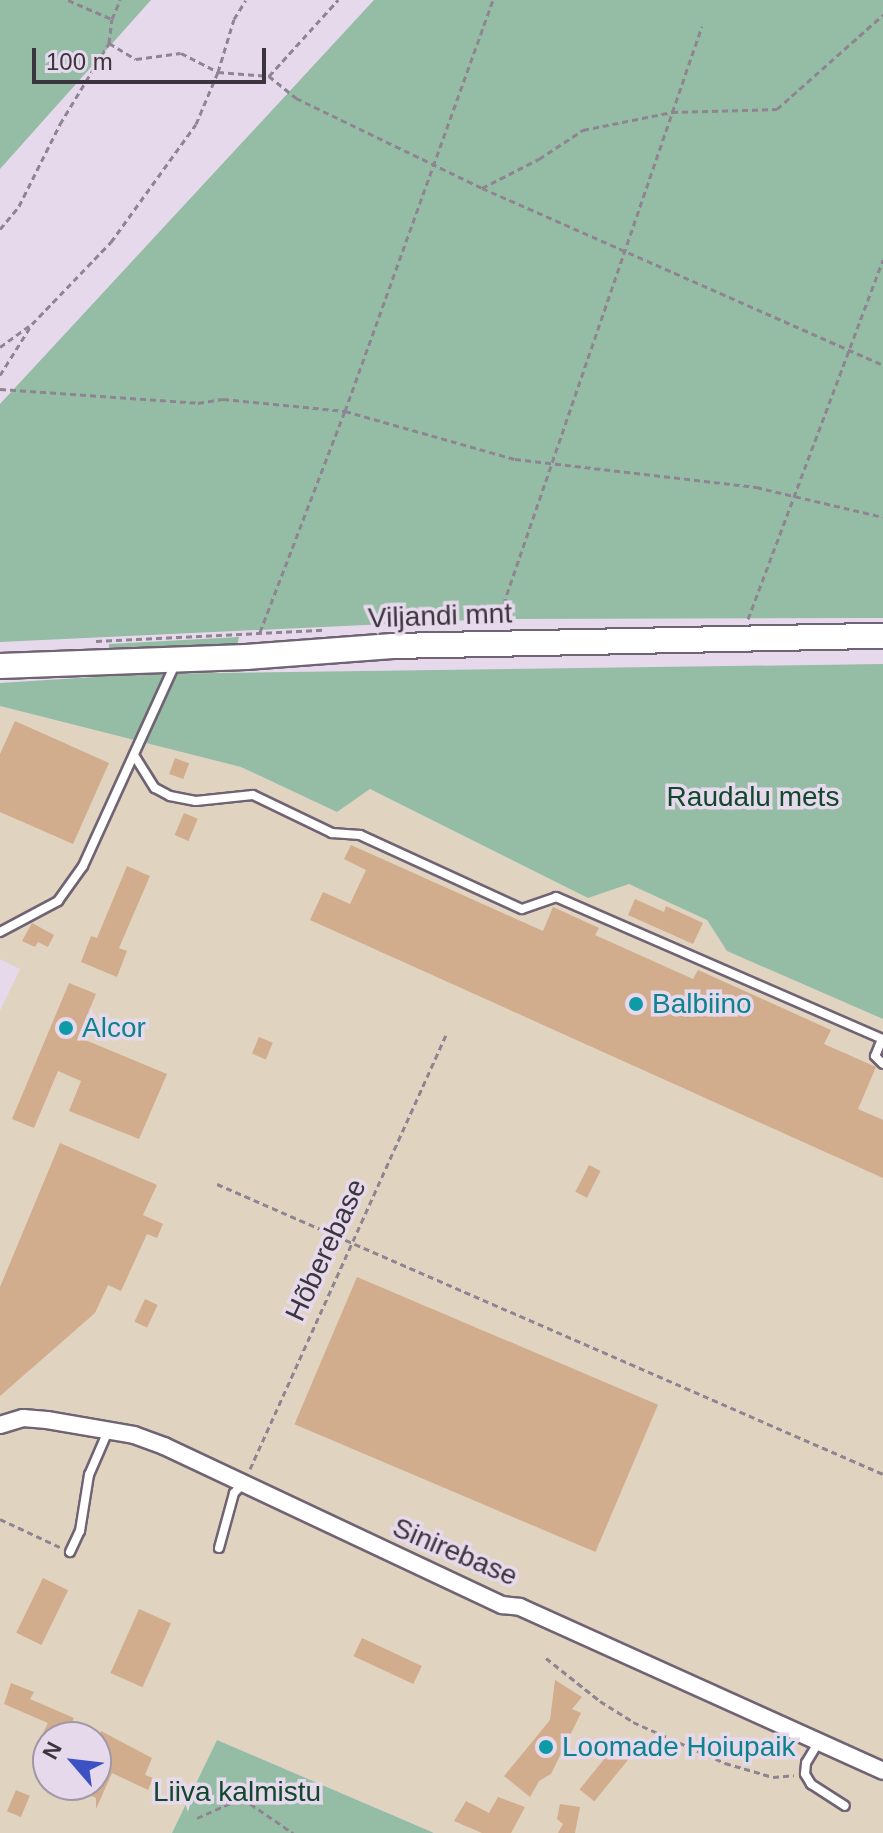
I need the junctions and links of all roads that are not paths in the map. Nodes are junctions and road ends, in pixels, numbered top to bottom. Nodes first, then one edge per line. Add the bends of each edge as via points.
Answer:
1 (883, 636) edge
2 (177, 659) junction
3 (0, 666) edge
4 (134, 755) junction
5 (0, 932) edge
6 (882, 1039) edge
7 (883, 1064) edge
8 (0, 1425) edge
9 (109, 1430) junction
10 (244, 1482) junction
11 (219, 1548) dead end
12 (70, 1552) road end
13 (818, 1743) junction
14 (883, 1771) edge
15 (845, 1806) dead end

1 - 2 main road, Viljandi mnt via 393,646
2 - 3 main road, Viljandi mnt
2 - 4 lane
4 - 5 lane via 83,866 58,901
4 - 6 lane via 155,788 170,796 196,801 253,795 332,833 360,835 522,909 556,897
6 - 7 lane via 875,1056
8 - 9 street, Sinirebase via 23,1418
9 - 10 street, Sinirebase via 164,1446
9 - 12 lane via 89,1475 80,1531
10 - 11 lane via 234,1493
10 - 13 street, Sinirebase via 518,1614
13 - 14 street, Sinirebase
13 - 15 lane via 805,1768 811,1784

